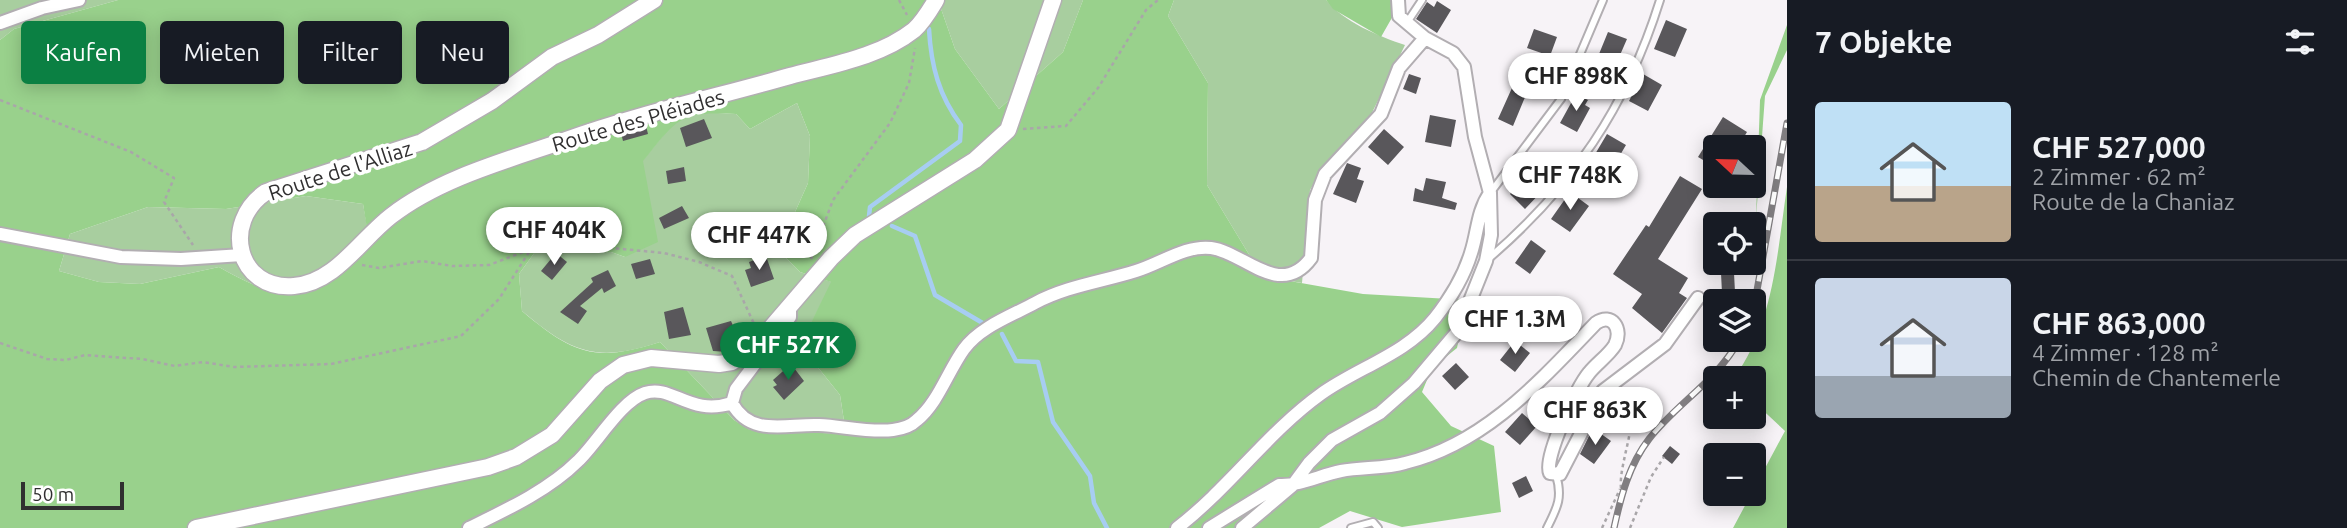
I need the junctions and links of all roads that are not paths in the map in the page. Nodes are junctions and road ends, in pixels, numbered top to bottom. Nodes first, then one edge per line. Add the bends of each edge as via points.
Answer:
1 (79, 0) edge
2 (654, 0) edge
3 (936, 0) edge
4 (1053, 0) edge
5 (1398, 0) edge
6 (1422, 0) edge
7 (1603, 0) edge
8 (1660, 0) edge
9 (0, 23) edge
10 (1406, 24) junction
11 (1425, 38) junction
12 (1490, 193) junction
13 (0, 234) edge
14 (242, 255) junction
15 (1486, 261) junction
16 (1698, 298) dead end
17 (790, 305) junction
18 (732, 403) junction
19 (1556, 475) junction
20 (1292, 486) junction
21 (196, 528) edge
22 (468, 528) edge
23 (1177, 528) edge
24 (1209, 528) edge
25 (1242, 528) edge
26 (1351, 528) edge
27 (1378, 528) edge
28 (1547, 528) edge

1 - 9 street
2 - 14 street, Route de l'Alliaz via 552,57 492,101 422,142 266,192 254,201 243,220 239,237
3 - 14 street, Route des Pléiades via 914,30 850,60 584,134 472,174 391,216 347,258 318,278 293,286 264,279
4 - 17 street via 1008,130 975,160 855,235
5 - 10 street via 1399,16
6 - 10 lane
7 - 12 lane via 1561,99
8 - 15 lane via 1639,59 1577,169 1554,198
10 - 11 street
11 - 12 street via 1453,53 1464,67
11 - 18 street via 1399,68 1381,114 1325,174 1315,200 1311,258 1301,269 1273,274 1226,252 1202,247 1041,300 966,346 918,420 892,430 761,425 738,414
12 - 15 street
12 - 23 street via 1453,294 1434,320 1401,347 1320,394 1211,502
13 - 14 street via 121,257
15 - 20 street via 1458,331 1414,383 1380,412 1332,440
16 - 19 street via 1665,344 1614,382 1594,405 1564,468
17 - 18 street via 790,317 736,389
17 - 21 street via 762,340 732,362 651,358 623,365 600,381 552,435 516,457 488,467
18 - 22 street via 701,407 663,392 645,393 629,403 577,463 536,492
19 - 20 street via 1548,467 1549,459 1573,398 1587,374 1615,345 1618,333 1610,319 1596,323 1532,389 1459,443 1405,464 1342,470
19 - 28 lane via 1560,503
20 - 24 street via 1279,485
20 - 25 street
26 - 27 lane via 1373,522

